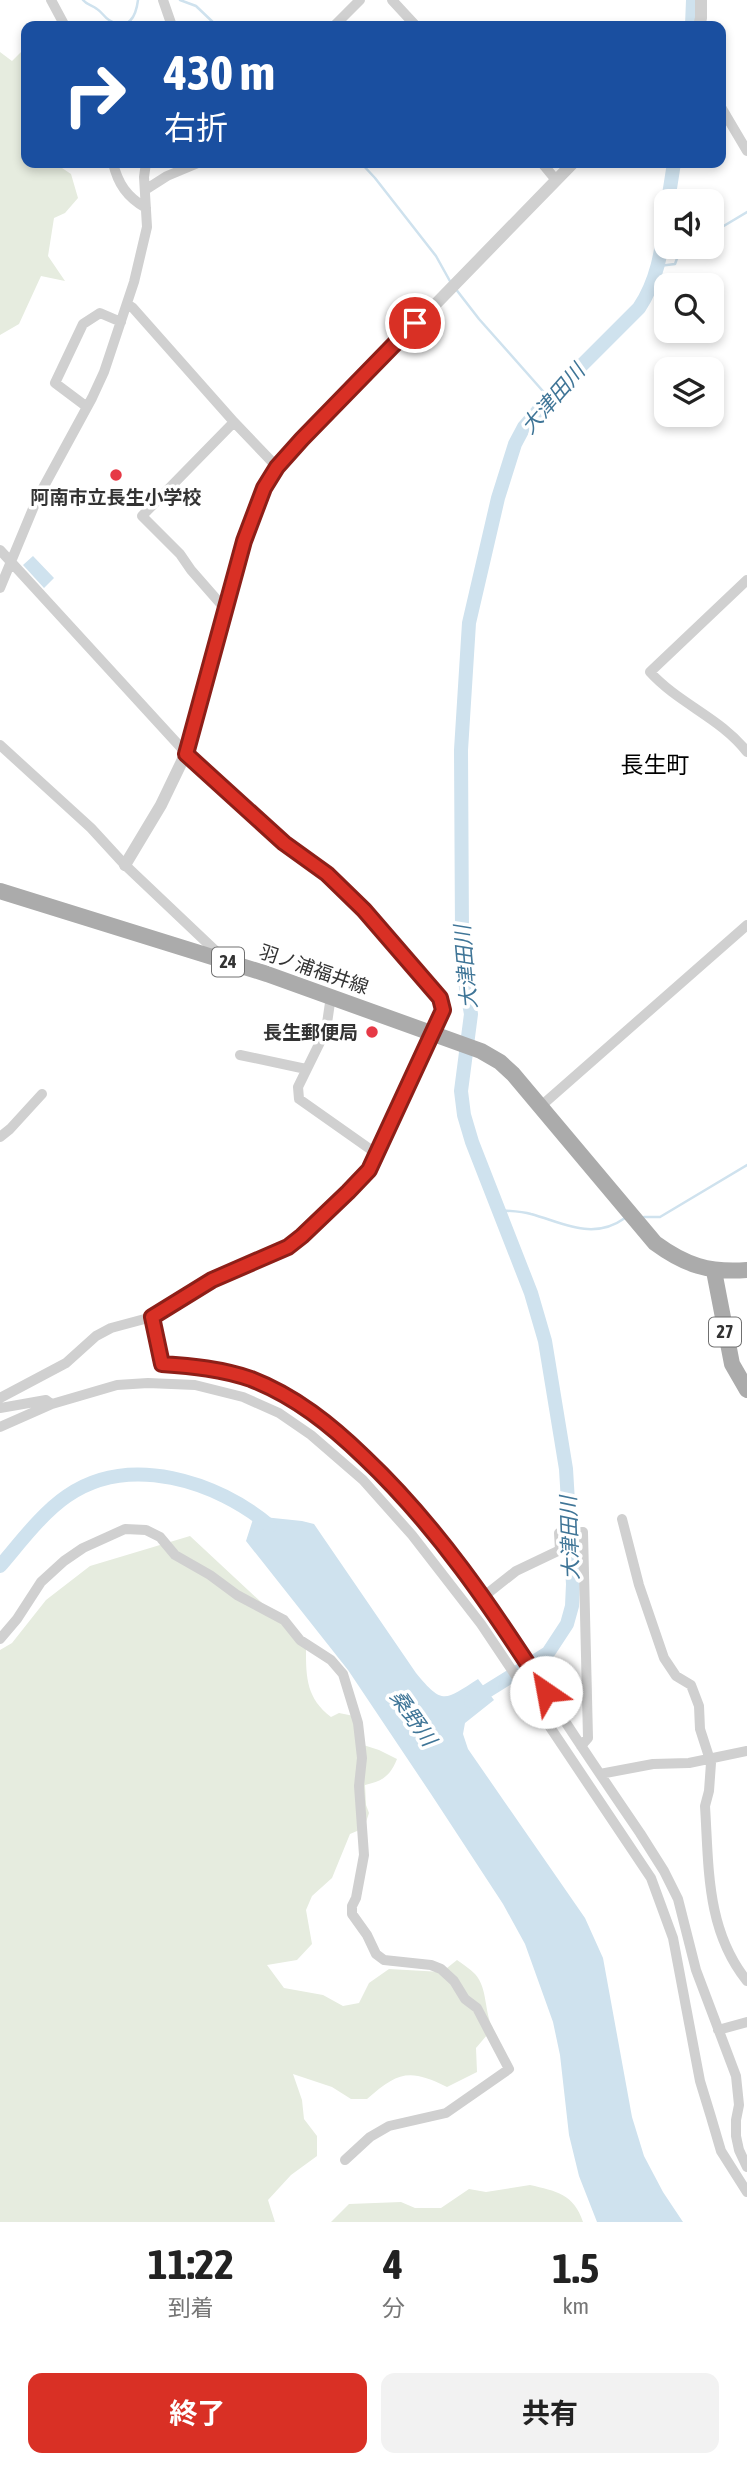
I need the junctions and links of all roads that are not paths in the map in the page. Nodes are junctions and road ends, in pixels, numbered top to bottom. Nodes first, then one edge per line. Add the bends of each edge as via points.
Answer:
1 (51, 0) edge
2 (163, 0) edge
3 (360, 0) edge
4 (392, 0) edge
5 (701, 0) edge
6 (62, 21) edge
7 (170, 21) edge
8 (339, 21) edge
9 (411, 21) edge
10 (700, 21) edge
11 (726, 115) edge
12 (747, 151) edge
13 (114, 168) edge
14 (146, 168) edge
15 (186, 168) edge
16 (546, 168) edge
17 (568, 168) edge
18 (556, 180) junction
19 (145, 190) junction
20 (146, 208) junction
21 (127, 304) junction
22 (121, 323) junction
23 (87, 407) junction
24 (234, 422) junction
25 (277, 467) junction
26 (0, 550) edge
27 (11, 560) junction
28 (747, 580) edge
29 (0, 588) edge
30 (226, 610) junction
31 (0, 745) edge
32 (747, 752) edge
33 (186, 754) junction
34 (125, 865) junction
35 (0, 891) edge
36 (747, 925) edge
37 (223, 960) junction
38 (331, 996) junction
39 (433, 1034) junction
40 (240, 1055) dead end
41 (306, 1069) junction
42 (42, 1094) dead end
43 (541, 1106) junction
44 (0, 1137) edge
45 (377, 1154) junction
46 (747, 1270) edge
47 (714, 1271) junction
48 (152, 1317) junction
49 (747, 1390) edge
50 (0, 1398) edge
51 (52, 1404) junction
52 (0, 1408) edge
53 (0, 1427) edge
54 (622, 1519) dead end
55 (483, 1597) junction
56 (0, 1639) edge
57 (581, 1746) junction
58 (747, 1751) edge
59 (709, 1758) junction
60 (600, 1774) junction
61 (747, 1981) edge
62 (747, 2022) edge
63 (718, 2030) junction
64 (345, 2160) dead end
65 (747, 2167) edge
66 (747, 2192) edge

1 - 6 street
2 - 7 street
3 - 8 street
4 - 9 street
5 - 10 street
11 - 12 street
13 - 20 street via 125,192
14 - 19 street
15 - 19 street
16 - 18 street
17 - 18 street
18 - 25 street
19 - 20 street
20 - 21 street via 147,227
21 - 22 street
21 - 24 street
22 - 23 street
22 - 23 street via 100,313 83,324 55,383
23 - 27 street via 37,499
24 - 25 street
24 - 30 street via 142,516
25 - 30 street via 244,541
26 - 27 street
27 - 29 street
27 - 33 street
28 - 32 street via 650,672
30 - 33 street
31 - 34 street
33 - 34 street
33 - 39 street via 284,843 327,874 373,920 440,998 443,1010
34 - 37 street
35 - 37 main road, 羽ノ浦福井線 / 24
36 - 43 street
37 - 38 main road, 羽ノ浦福井線 / 24
38 - 39 main road, 羽ノ浦福井線 / 24
38 - 41 street via 326,1030
39 - 43 main road, 羽ノ浦福井線 / 24 via 500,1062
39 - 45 street
40 - 41 street
41 - 45 street via 298,1087 299,1099
42 - 44 street
43 - 47 main road, 24 via 655,1243 674,1257
45 - 48 street via 369,1170 295,1241 212,1280
46 - 47 main road, 24
47 - 49 main road, 27 via 732,1364
48 - 50 street via 111,1328 66,1363
48 - 55 street via 162,1364 251,1379 332,1427 424,1519
51 - 52 street
51 - 53 street
51 - 66 street via 117,1385 149,1383 195,1385 243,1397 279,1413 311,1435 363,1480 412,1535 481,1624 650,1878 673,1938 700,2081 721,2151
54 - 59 street via 664,1658 676,1676 691,1685 699,1706
55 - 57 street
55 - 57 street via 516,1571 559,1550 559,1533 583,1532 588,1738
56 - 64 street via 41,1583 64,1561 125,1529 146,1530 160,1537 174,1555 284,1620 300,1640 331,1660 343,1674 358,1723 362,1758 359,1786 364,1855 352,1914 384,1960 442,1969 477,2008 509,2069 446,2113 389,2126
57 - 60 street
58 - 59 street
59 - 60 street
59 - 61 street via 705,1806 714,1914
60 - 63 street via 678,1899 696,1970
62 - 63 street
63 - 65 street via 736,2076 736,2136

